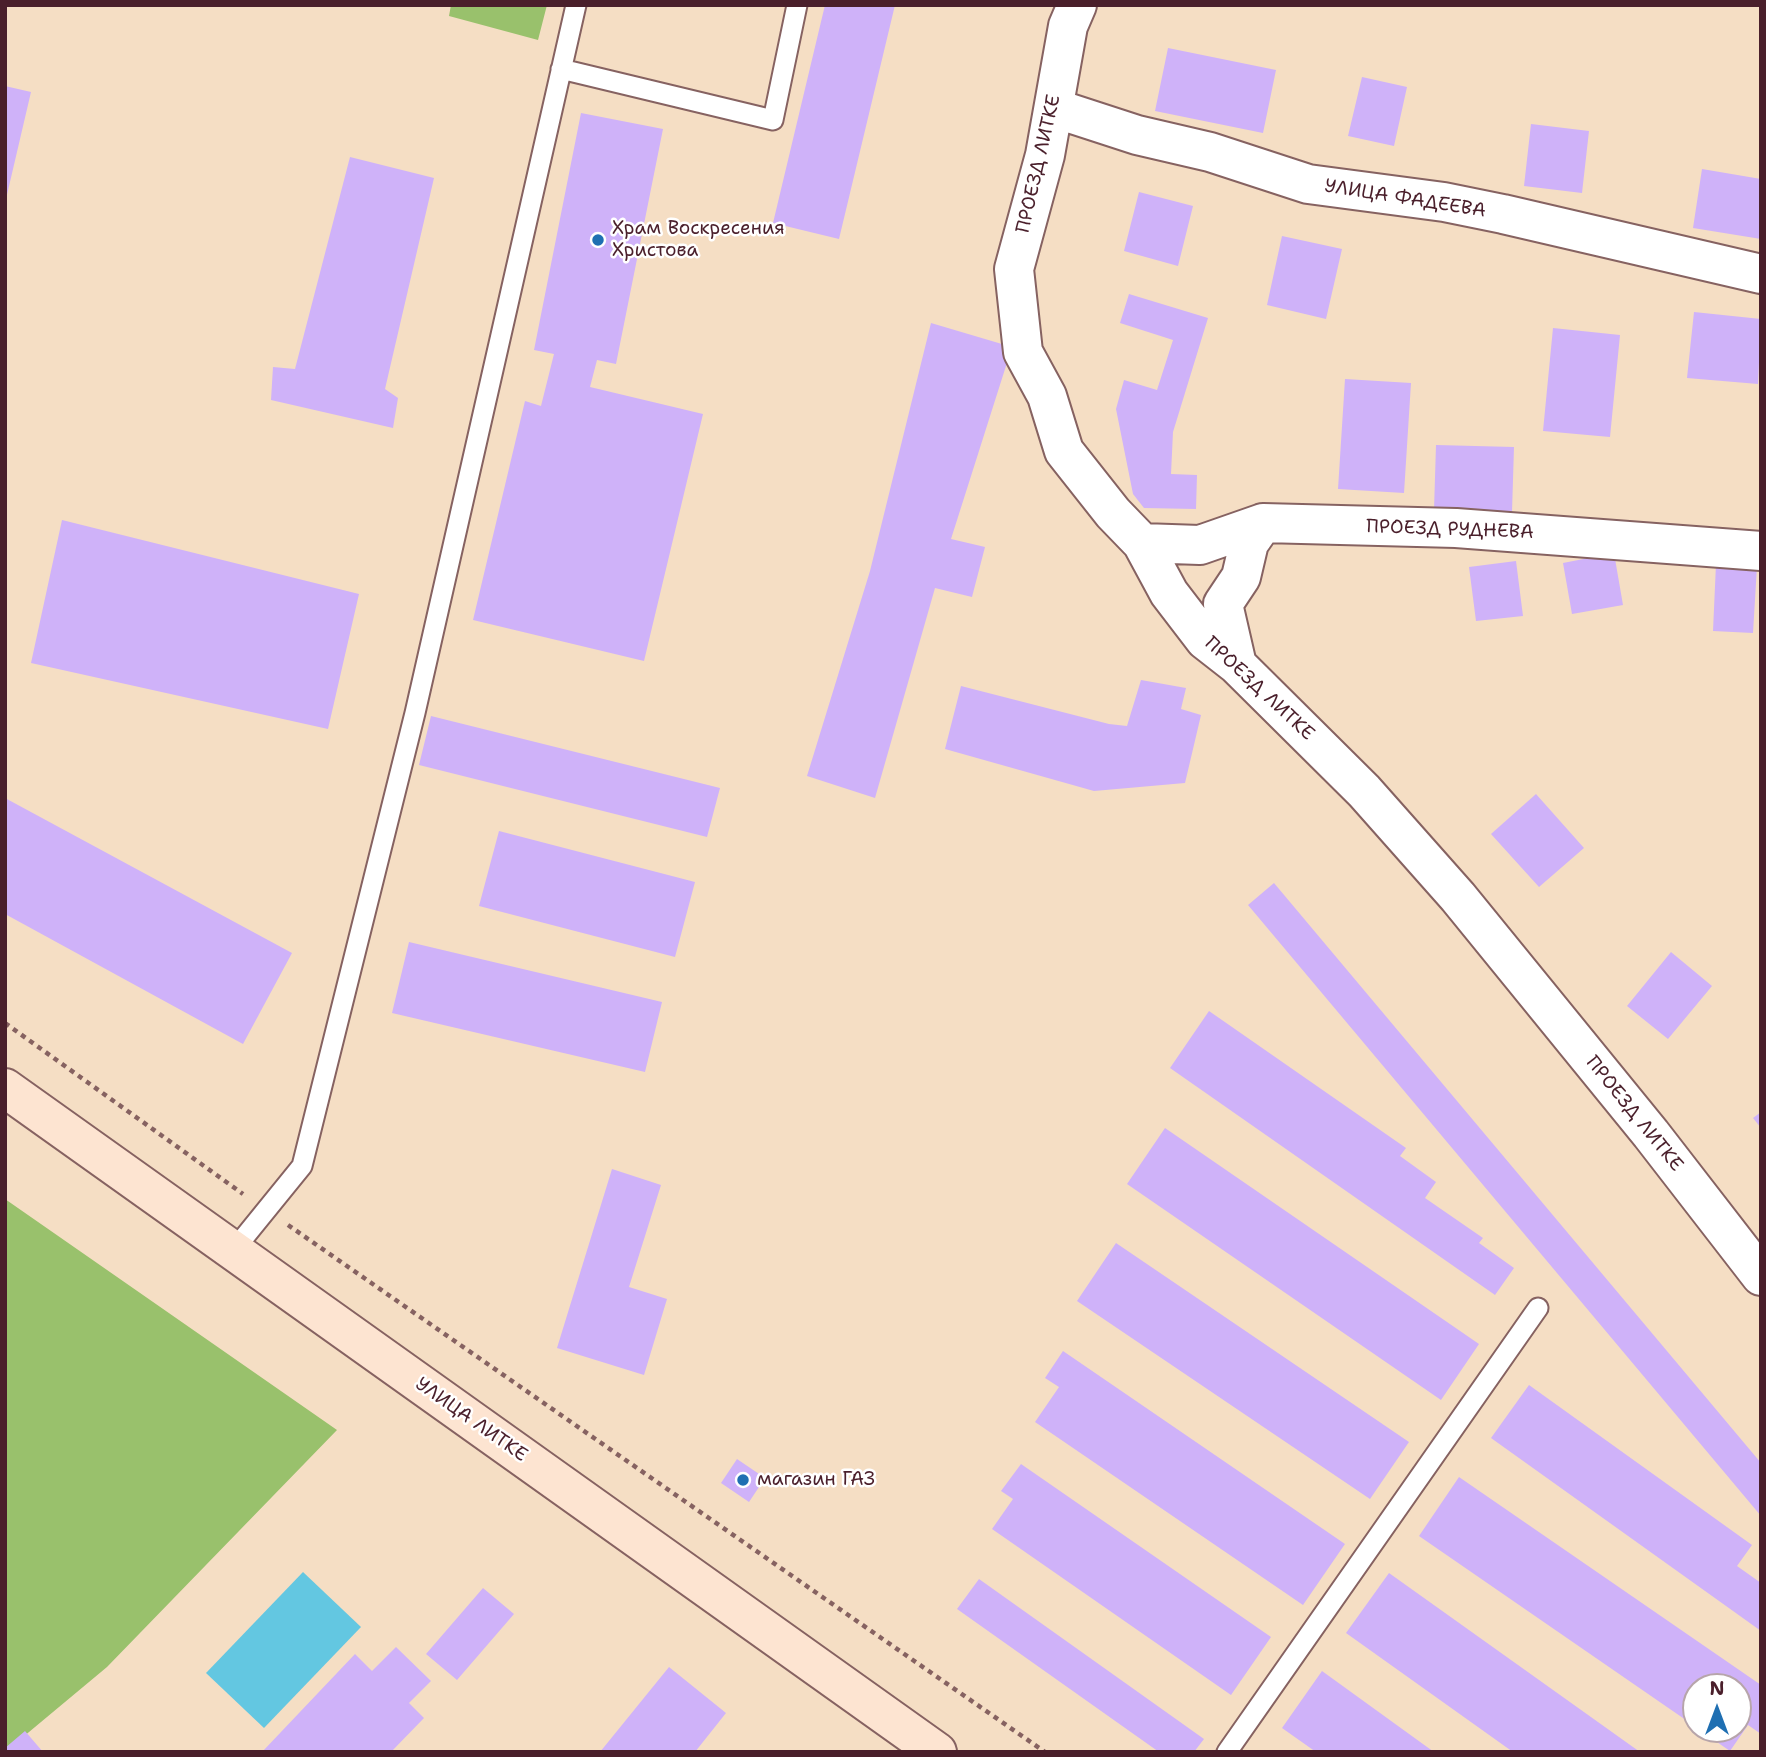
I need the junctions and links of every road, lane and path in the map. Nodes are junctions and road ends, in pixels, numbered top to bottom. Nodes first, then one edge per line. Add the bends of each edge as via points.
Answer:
1 (576, 5) edge
2 (797, 5) edge
3 (1077, 5) edge
4 (561, 69) junction
5 (1054, 108) junction
6 (1761, 274) edge
7 (1263, 523) junction
8 (1142, 543) junction
9 (1761, 551) edge
10 (1237, 665) junction
11 (5, 1023) edge
12 (5, 1088) edge
13 (266, 1210) junction
14 (233, 1251) junction
15 (1761, 1276) edge
16 (1538, 1308) dead end
17 (937, 1752) edge
18 (1045, 1752) edge
19 (1227, 1752) edge

1 - 4 lane
2 - 4 lane via 774,120
3 - 5 street, ПРОЕЗД ЛИТКЕ via 1068,26
4 - 13 lane via 415,713 302,1166
5 - 6 street, УЛИЦА ФАДЕЕВА via 1308,184 1444,202
5 - 8 street, ПРОЕЗД ЛИТКЕ via 1014,270 1023,352 1047,396 1064,451
7 - 8 street, ПРОЕЗД РУДНЕВА via 1200,545
7 - 9 street, ПРОЕЗД РУДНЕВА via 1456,528
7 - 10 street via 1249,543 1241,577 1223,604
8 - 10 street, ПРОЕЗД ЛИТКЕ via 1169,593 1205,640
10 - 15 street, ПРОЕЗД ЛИТКЕ via 1364,791 1458,897
11 - 13 path
12 - 14 main road, УЛИЦА ЛИТКЕ
13 - 14 lane
13 - 18 path
14 - 17 main road, УЛИЦА ЛИТКЕ
16 - 19 lane

